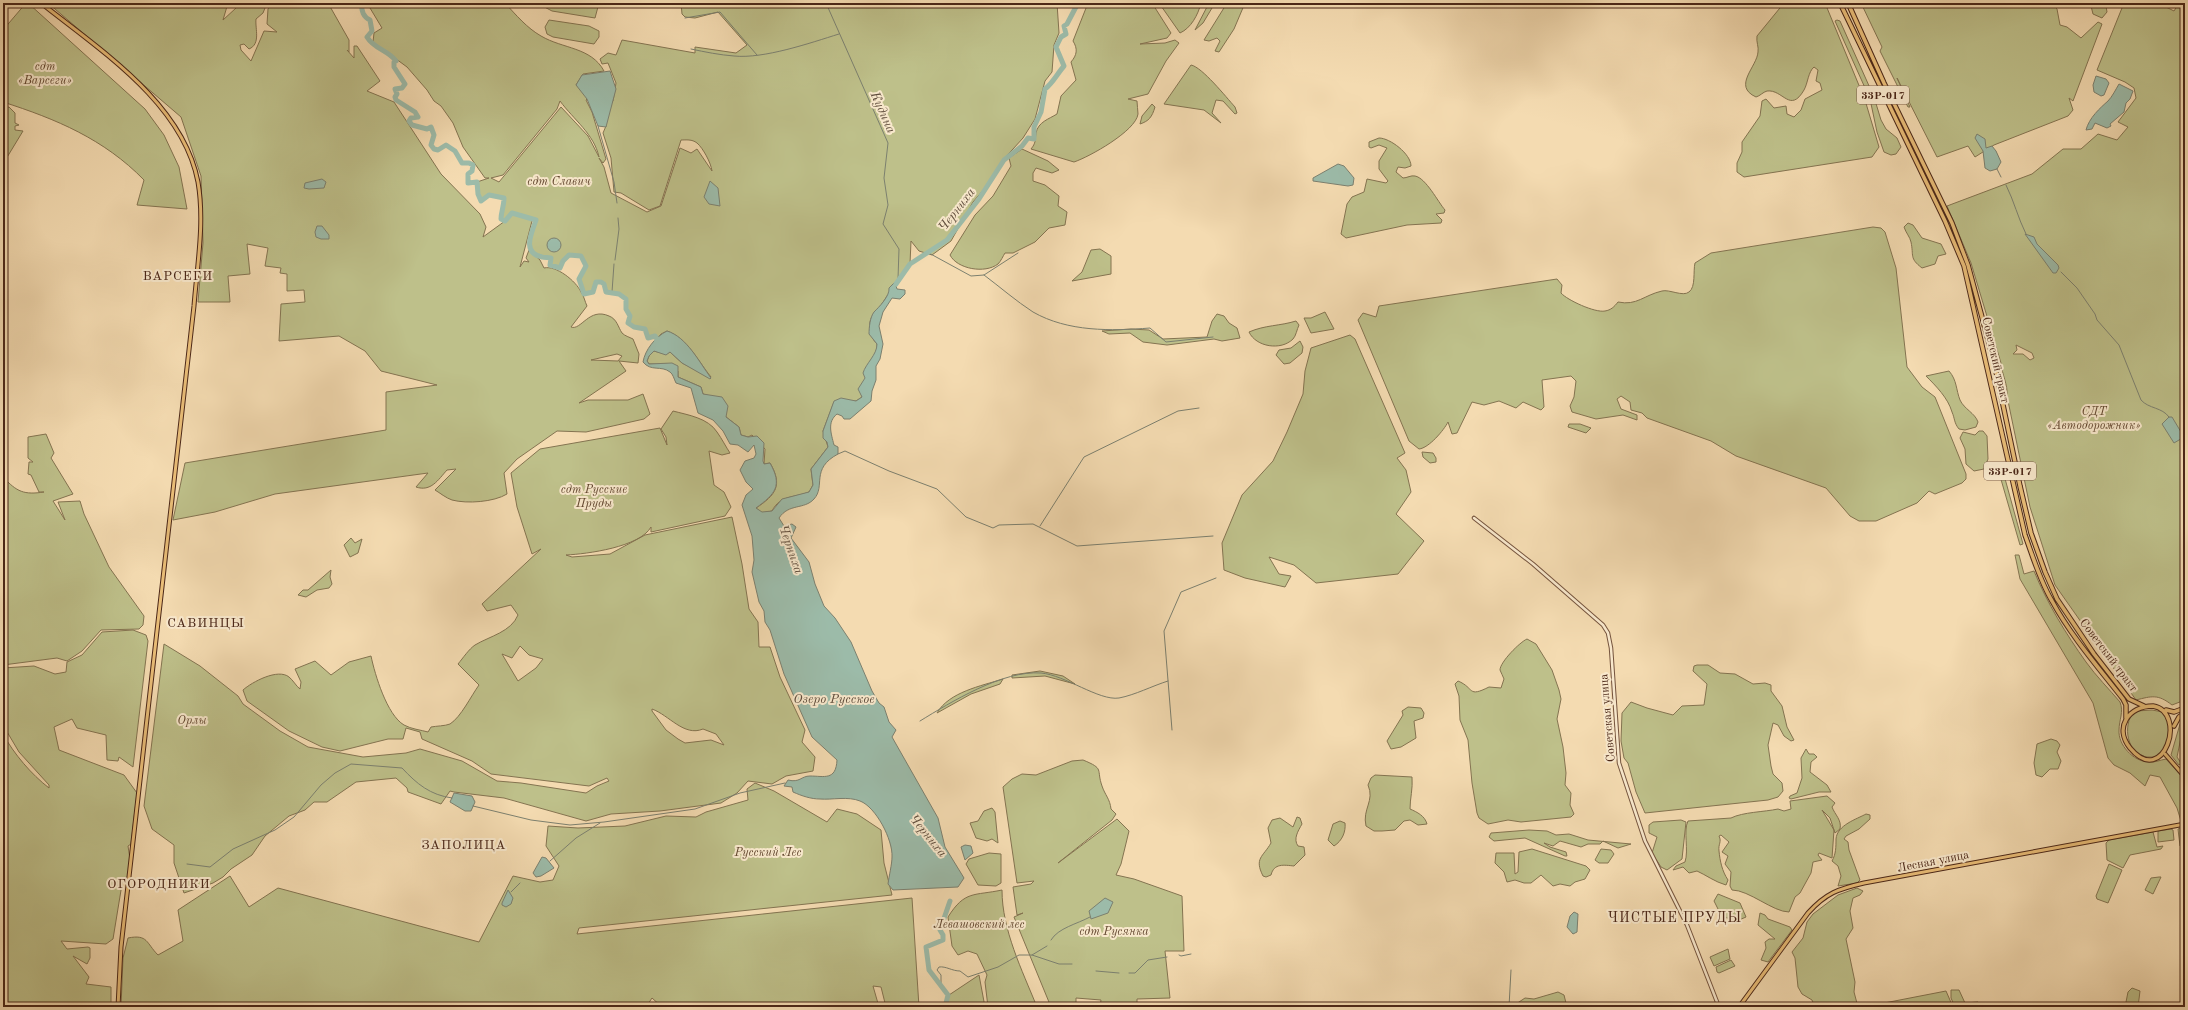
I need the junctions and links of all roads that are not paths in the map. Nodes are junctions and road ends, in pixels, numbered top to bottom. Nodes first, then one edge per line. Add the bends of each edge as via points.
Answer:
1 (41, 3) edge
2 (1840, 3) edge
3 (1848, 3) edge
4 (1942, 202) junction
5 (1937, 204) junction
6 (1474, 518) dead end
7 (2144, 706) junction
8 (2185, 708) edge
9 (2165, 709) junction
10 (2185, 713) edge
11 (2126, 718) junction
12 (2174, 727) junction
13 (2166, 754) junction
14 (2185, 777) edge
15 (2185, 824) edge
16 (118, 1007) edge
17 (1719, 1007) edge
18 (1739, 1007) edge

1 - 16 main road via 134,80 166,114 189,152 198,183 200,240 194,306 121,948
2 - 5 highway, Советский тракт / 33Р-017
3 - 4 highway, Советский тракт / 33Р-017 via 1884,84
4 - 5 highway
4 - 7 highway, Советский тракт / 33Р-017 via 1972,275 1994,362 2031,533 2045,572 2057,599 2094,654 2129,699
5 - 11 highway, Советский тракт / 33Р-017 via 1968,281 2025,535 2051,600 2064,622 2123,699 2127,709
6 - 17 street, Советская улица via 1576,600 1608,633 1619,763 1649,851 1687,925
7 - 9 highway, 33Р-017
7 - 11 highway via 2134,709
8 - 9 highway, 33Р-017 via 2174,712
9 - 12 highway
10 - 12 highway
11 - 13 highway, 33Р-017 via 2124,733 2132,750 2147,759 2158,759
12 - 13 highway
13 - 14 main road
15 - 18 main road, Лесная улица via 1836,890 1820,900 1808,913

